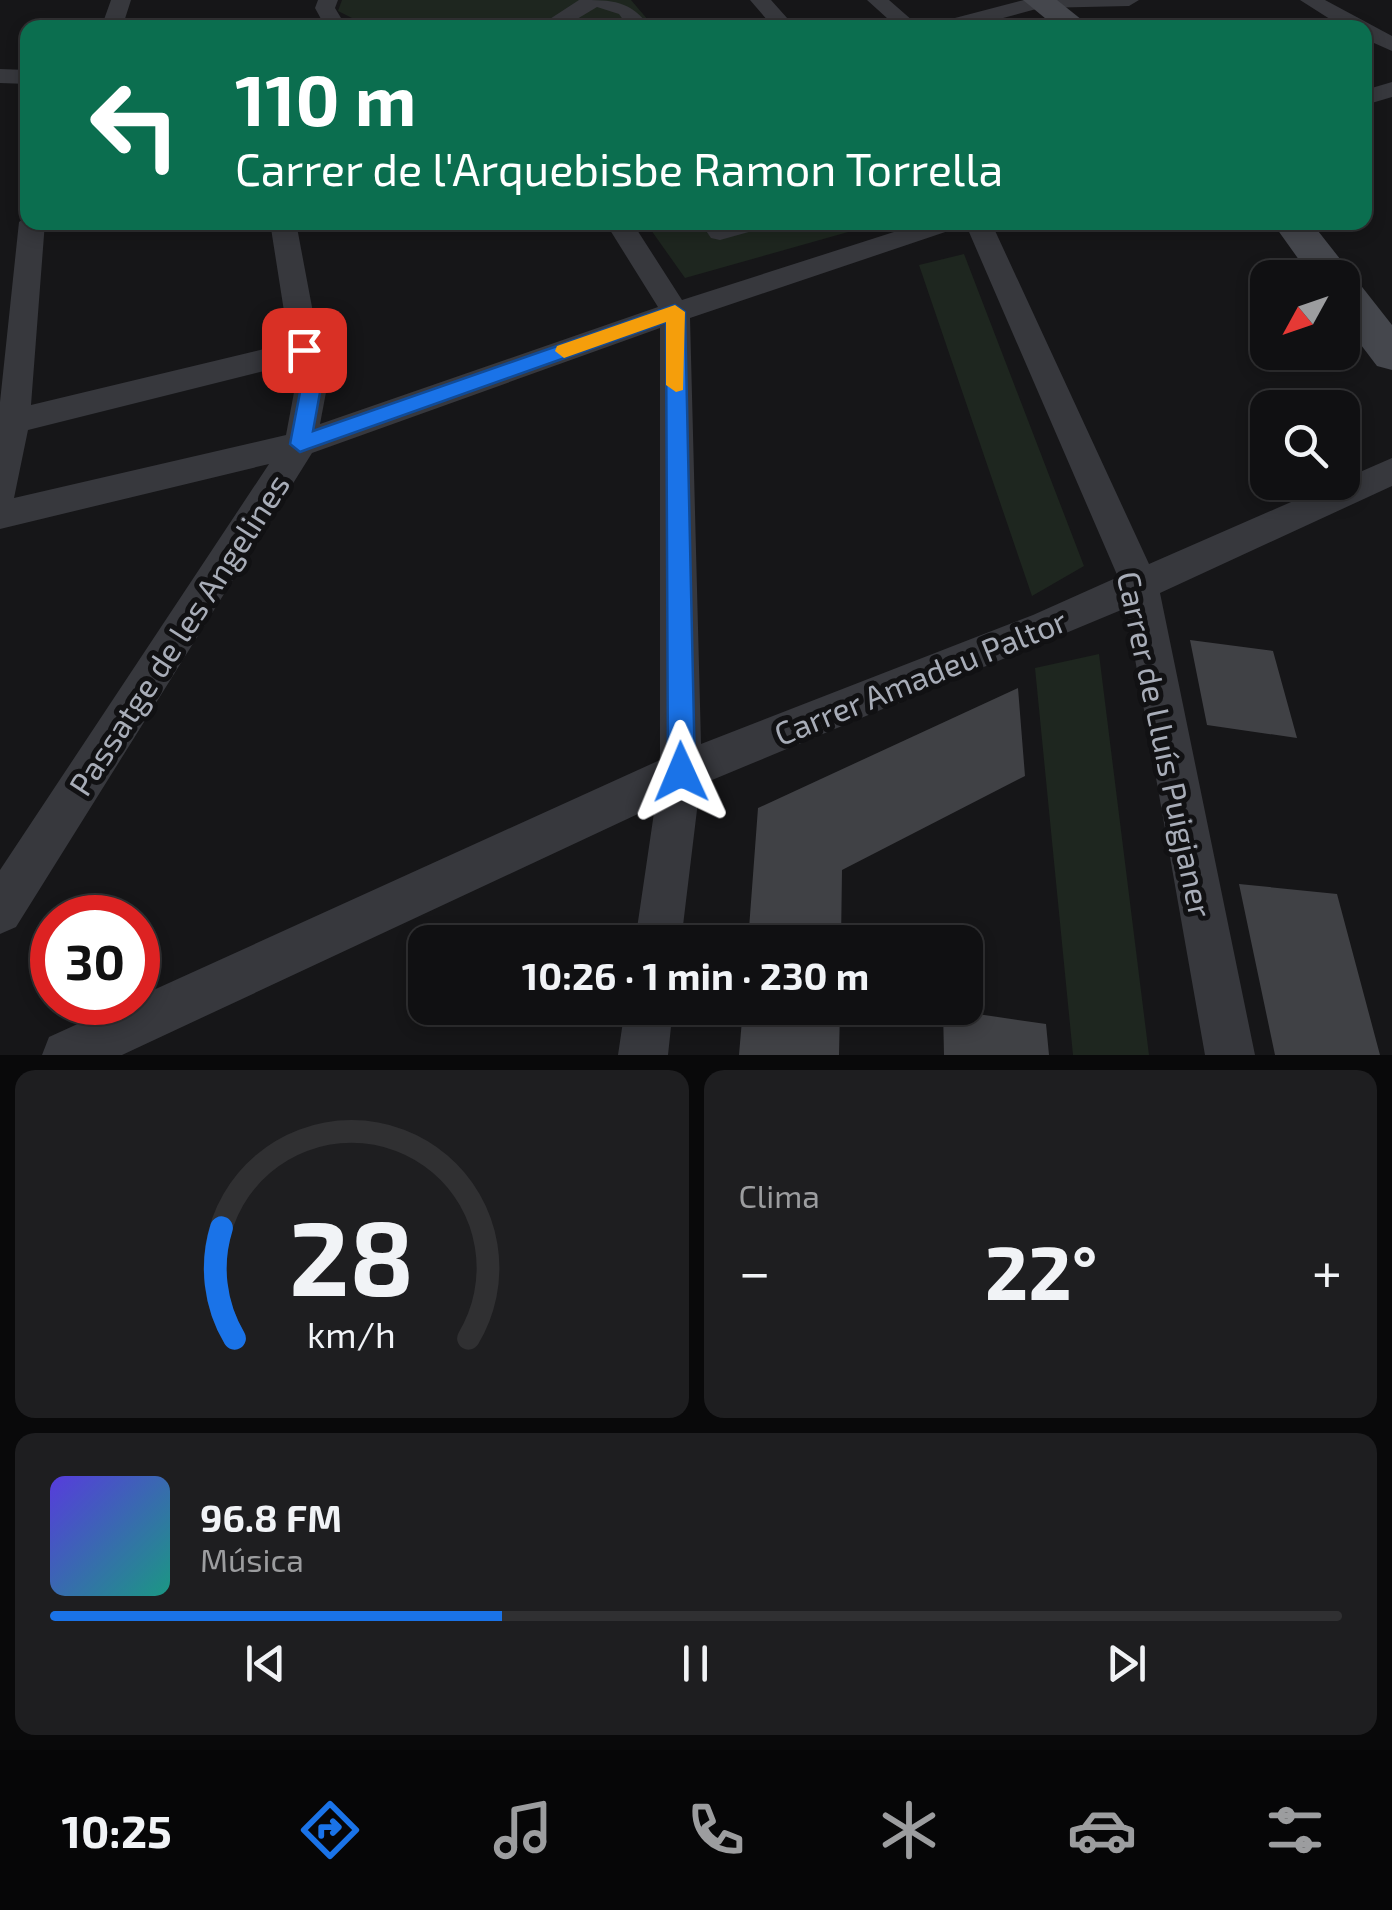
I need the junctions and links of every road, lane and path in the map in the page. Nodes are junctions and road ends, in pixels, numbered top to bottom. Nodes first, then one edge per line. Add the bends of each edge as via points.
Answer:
1 (596, 0) edge
2 (760, 0) edge
3 (877, 0) edge
4 (1128, 0) edge
5 (1310, 0) edge
6 (1039, 1) edge
7 (560, 20) edge
8 (634, 20) edge
9 (779, 20) edge
10 (901, 20) edge
11 (969, 20) edge
12 (1066, 20) edge
13 (1347, 20) edge
14 (31, 230) edge
15 (284, 230) edge
16 (623, 230) edge
17 (931, 230) edge
18 (982, 230) edge
19 (1297, 230) edge
20 (1320, 260) edge
21 (675, 312) junction
22 (1360, 314) edge
23 (304, 350) junction
24 (1392, 356) edge
25 (14, 421) junction
26 (300, 444) junction
27 (1392, 472) edge
28 (0, 491) edge
29 (0, 515) edge
30 (1140, 585) junction
31 (681, 772) junction
32 (0, 911) edge
33 (660, 925) edge
34 (647, 1025) edge
35 (67, 1055) edge
36 (643, 1055) edge
37 (1230, 1055) edge

1 - 7 street
1 - 8 street via 626,10
2 - 9 street
3 - 10 street
4 - 6 street
5 - 13 street
6 - 11 street
6 - 12 street
14 - 25 street
15 - 23 street, Passatge de les Angelines
16 - 21 street
17 - 21 street
18 - 30 street, Carrer de Lluís Puigjaner
19 - 20 street
21 - 26 street
21 - 31 street
22 - 24 street
23 - 25 street
23 - 26 street, Passatge de les Angelines via 311,387
25 - 28 street
26 - 29 street
26 - 32 street, Passatge de les Angelines
27 - 30 street, Carrer Amadeu Paltor
30 - 31 street, Carrer Amadeu Paltor
30 - 37 street, Carrer de Lluís Puigjaner
31 - 33 street
31 - 35 street, Carrer Amadeu Paltor
34 - 36 street

